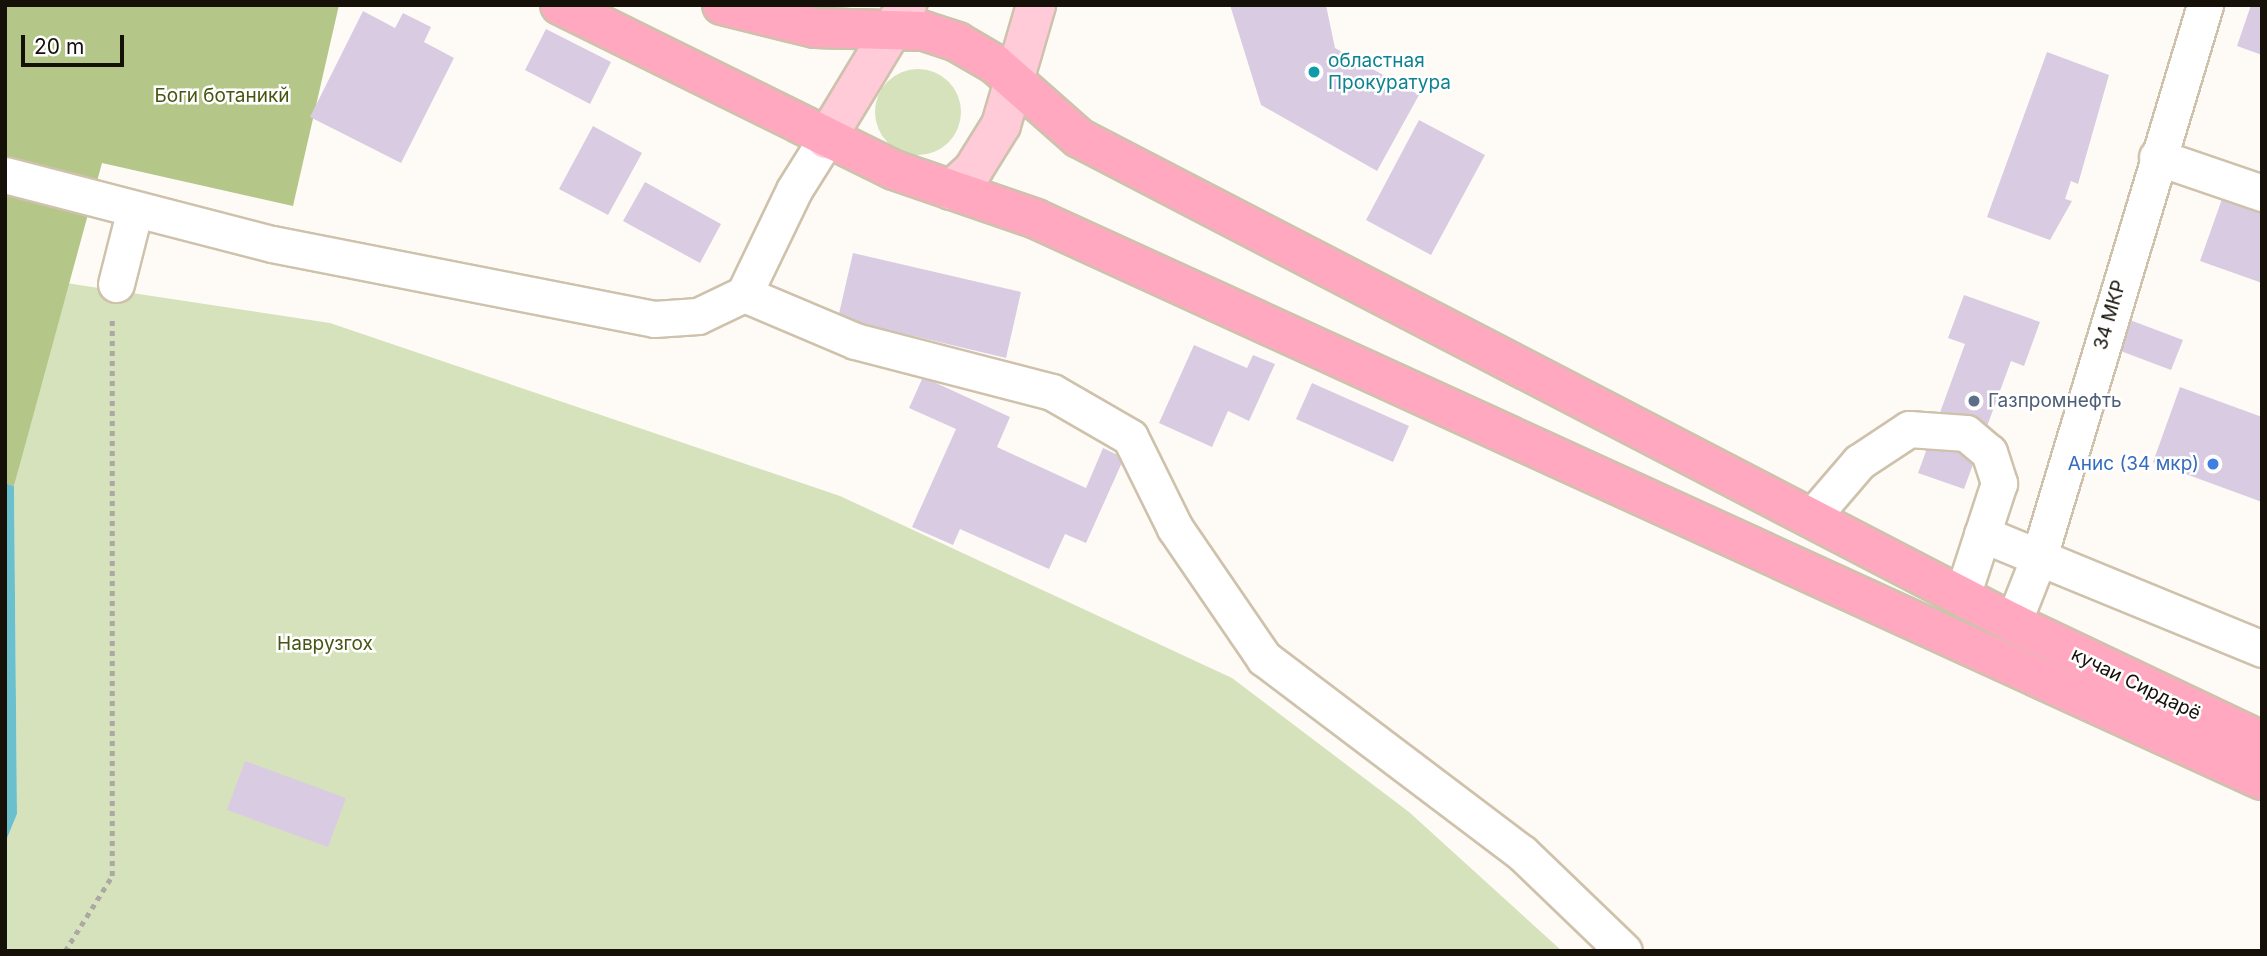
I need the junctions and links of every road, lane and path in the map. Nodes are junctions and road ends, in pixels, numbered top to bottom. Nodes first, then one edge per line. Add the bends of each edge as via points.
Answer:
1 (560, 5) edge
2 (722, 5) edge
3 (1037, 5) edge
4 (2205, 5) edge
5 (899, 18) edge
6 (1014, 86) junction
7 (826, 139) junction
8 (2157, 157) junction
9 (5, 175) edge
10 (951, 190) junction
11 (2262, 193) edge
12 (135, 209) junction
13 (116, 284) joint
14 (744, 294) junction
15 (1811, 518) junction
16 (1982, 534) junction
17 (2039, 557) junction
18 (1962, 596) junction
19 (2013, 623) junction
20 (2262, 649) edge
21 (2000, 662) junction
22 (2262, 741) edge
23 (2262, 780) edge
24 (65, 951) edge
25 (1624, 951) edge

1 - 7 highway
2 - 5 highway, кучаи Сирдарё via 815,28
3 - 6 main road
4 - 8 street, 34 МКР
5 - 6 highway, кучаи Сирдарё via 995,64
5 - 7 main road
6 - 10 main road via 990,145
6 - 15 highway, кучаи Сирдарё via 1079,138
7 - 10 highway
7 - 14 street
8 - 11 street
8 - 17 street, 34 МКР
9 - 12 street
10 - 21 highway via 1036,219
12 - 13 street
12 - 14 street via 272,244 654,319 698,316
13 - 24 path via 108,342 111,876
14 - 25 street via 855,341 1052,392 1130,437 1175,528 1264,659 1522,853
15 - 16 street via 1859,461 1909,429 1944,428 1966,433 1989,452 1999,483
15 - 18 highway, кучаи Сирдарё
16 - 17 street
16 - 18 street
17 - 19 street, 34 МКР
17 - 20 street
18 - 19 highway, кучаи Сирдарё
19 - 21 highway
19 - 22 highway, кучаи Сирдарё
21 - 23 highway

